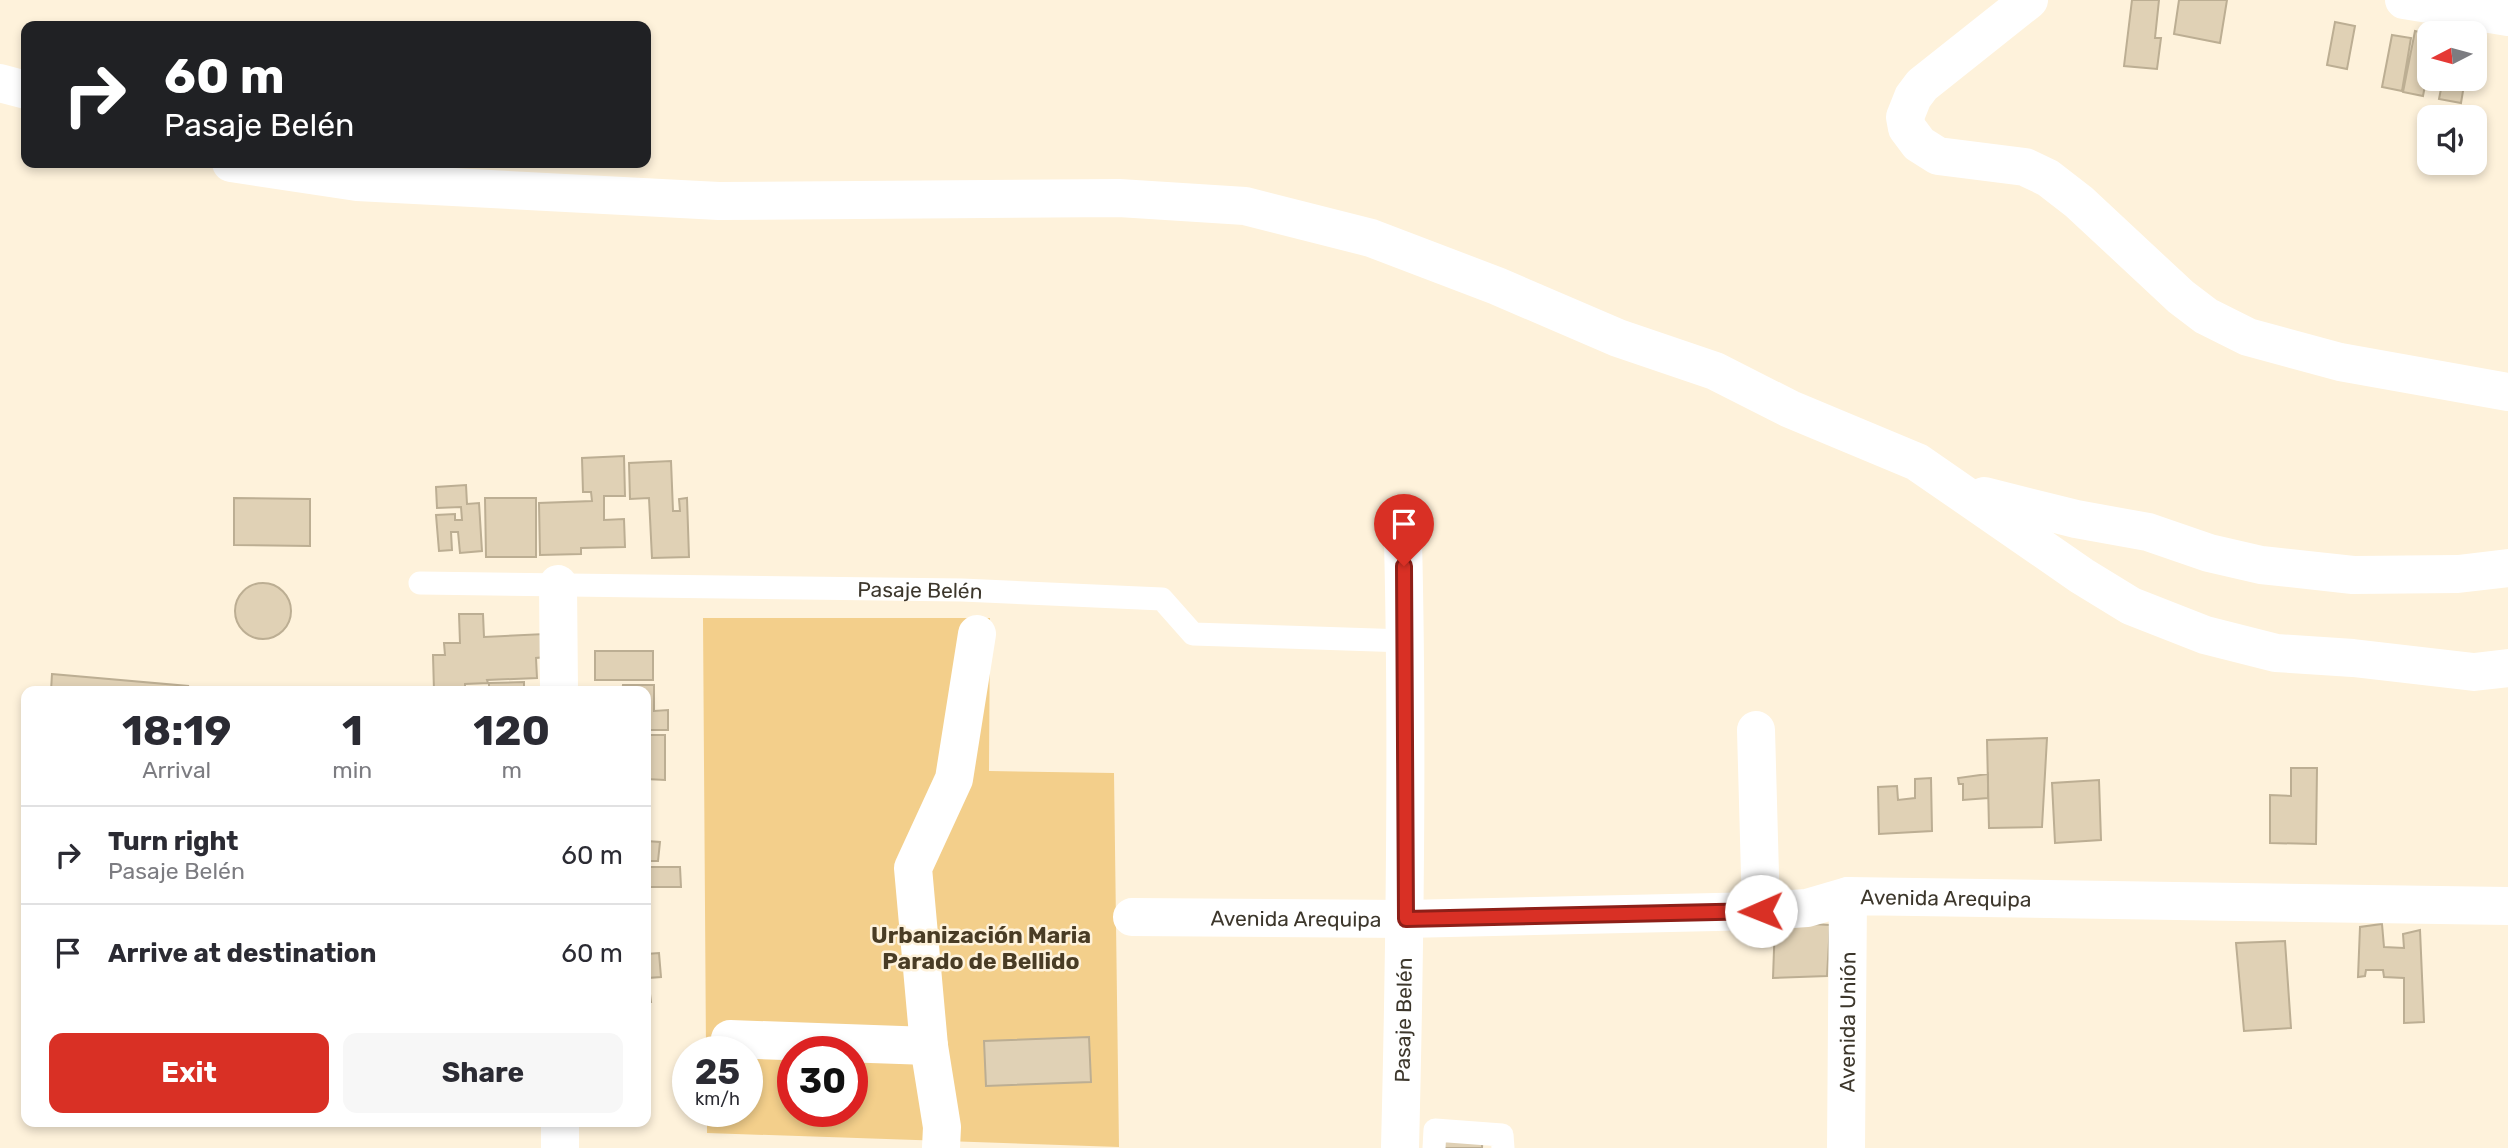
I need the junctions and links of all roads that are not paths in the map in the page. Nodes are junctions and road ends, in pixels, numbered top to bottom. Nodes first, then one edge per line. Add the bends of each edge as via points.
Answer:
1 (2029, 0) edge
2 (2404, 0) edge
3 (2508, 17) edge
4 (0, 83) edge
5 (21, 89) edge
6 (254, 168) edge
7 (2508, 392) edge
8 (1957, 489) junction
9 (1403, 541) dead end
10 (2508, 568) edge
11 (420, 583) dead end
12 (558, 584) junction
13 (977, 634) dead end
14 (1406, 641) junction
15 (2508, 667) edge
16 (559, 686) edge
17 (1756, 730) dead end
18 (1848, 896) junction
19 (2508, 906) edge
20 (1761, 911) junction
21 (1132, 917) dead end
22 (1406, 919) junction
23 (763, 1041) edge
24 (929, 1046) junction
25 (560, 1127) edge
26 (561, 1148) edge
27 (941, 1148) edge
28 (1400, 1148) edge
29 (1434, 1148) edge
30 (1503, 1148) edge
31 (1846, 1148) edge

1 - 7 street via 1922,85 1905,117 1919,144 1938,156 2025,167 2048,178 2181,297 2248,337 2340,362
2 - 3 street
4 - 5 street
6 - 8 street via 357,182 719,201 1119,198 1245,206 1371,238 1618,338 1715,371 1790,409 1917,462
8 - 10 street via 2148,532 2262,565 2353,575 2458,574
8 - 15 street via 2131,606 2205,635 2276,653 2474,672
9 - 14 street, Pasaje Belén
11 - 12 lane, Pasaje Belén
12 - 14 lane, Pasaje Belén via 962,590 1162,599 1193,634
12 - 16 street
13 - 24 street via 954,779 914,868
14 - 22 street, Pasaje Belén
17 - 20 street
18 - 19 street, Avenida Arequipa
18 - 20 street, Avenida Arequipa via 1807,908
18 - 31 street, Avenida Unión
20 - 22 street, Avenida Arequipa
21 - 22 street, Avenida Arequipa
22 - 28 street, Pasaje Belén
23 - 24 street
24 - 27 street via 943,1126
25 - 26 street
29 - 30 lane via 1435,1130 1502,1135

